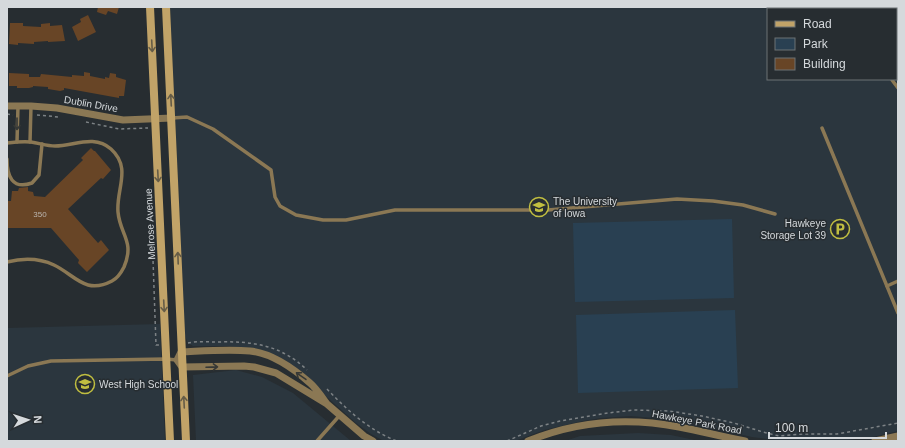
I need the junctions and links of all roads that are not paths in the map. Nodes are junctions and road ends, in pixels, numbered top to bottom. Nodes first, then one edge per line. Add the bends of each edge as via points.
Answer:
1 (150, 7) edge
2 (166, 7) edge
3 (892, 80) edge
4 (898, 88) edge
5 (7, 106) edge
6 (18, 106) junction
7 (30, 106) junction
8 (155, 118) junction
9 (172, 118) junction
10 (822, 128) dead end
11 (17, 142) junction
12 (30, 142) junction
13 (7, 143) edge
14 (42, 144) junction
15 (7, 159) edge
16 (775, 214) dead end
17 (7, 262) edge
18 (898, 281) edge
19 (887, 286) junction
20 (898, 313) edge
21 (182, 352) junction
22 (166, 359) junction
23 (177, 360) junction
24 (182, 367) junction
25 (7, 376) edge
26 (328, 404) junction
27 (340, 415) junction
28 (898, 436) edge
29 (170, 441) edge
30 (186, 441) edge
31 (317, 441) edge
32 (373, 441) edge
33 (528, 441) edge
34 (745, 441) edge
35 (875, 441) edge

1 -> 8 main road, Melrose Avenue
9 -> 2 main road
3 - 4 lane
5 - 6 street, Dublin Drive
6 - 7 street, Dublin Drive
6 -> 11 lane
7 - 8 street, Dublin Drive via 122,120
7 - 12 lane
8 - 9 street, Dublin Drive
8 -> 22 main road, Melrose Avenue
9 - 16 lane via 187,117 213,129 271,170 275,197 280,206 296,215 310,218 346,220 395,210 548,210 677,199 743,205
21 -> 9 main road
10 - 19 lane
11 - 12 lane
11 - 13 lane
12 - 14 lane
14 - 15 lane via 39,175 32,183 20,185 13,182 9,176
14 - 17 lane via 63,146 85,141 96,142 108,147 118,157 123,173 118,214 128,244 126,261 118,277 93,285 81,283 47,262 25,259
18 - 19 lane
19 - 20 lane
21 - 23 street
21 - 24 main road
26 -> 21 street via 310,383 269,356 241,350
22 - 23 lane
22 - 25 lane via 51,361 28,366
22 - 29 main road, Melrose Avenue
23 - 24 street
24 -> 26 street via 244,366 265,370 285,378
30 -> 24 main road
26 - 27 street
27 - 31 lane
27 - 32 street
28 - 35 street
33 - 34 street, Hawkeye Park Road via 571,427 631,421 679,427

